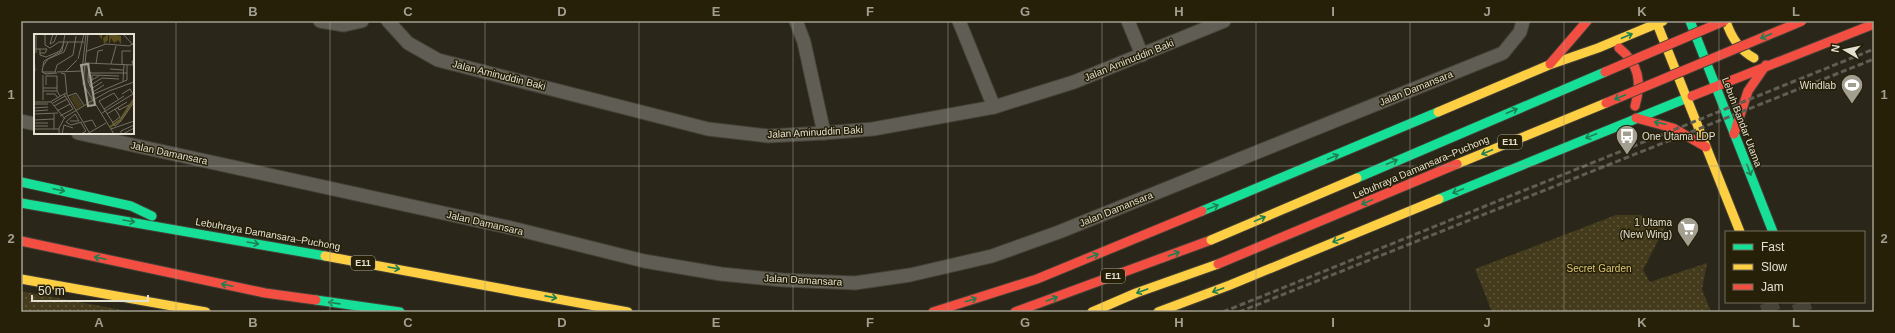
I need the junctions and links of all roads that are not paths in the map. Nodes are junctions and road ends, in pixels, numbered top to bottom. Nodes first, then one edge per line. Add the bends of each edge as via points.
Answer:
1 (320, 21) edge
2 (362, 21) edge
3 (388, 21) edge
4 (796, 21) edge
5 (960, 21) edge
6 (1128, 21) edge
7 (1224, 21) edge
8 (1523, 21) edge
9 (1587, 21) edge
10 (1690, 21) edge
11 (1725, 21) edge
12 (1802, 21) edge
13 (1658, 22) edge
14 (1874, 23) edge
15 (1598, 48) junction
16 (1780, 51) dead end
17 (1142, 54) junction
18 (1765, 61) junction
19 (1549, 65) junction
20 (1716, 86) junction
21 (1686, 98) junction
22 (994, 107) junction
23 (1632, 120) junction
24 (21, 121) edge
25 (34, 124) edge
26 (824, 133) junction
27 (83, 134) edge
28 (1734, 134) junction
29 (1706, 147) junction
30 (21, 182) edge
31 (21, 203) edge
32 (176, 229) junction
33 (1740, 231) edge
34 (1773, 231) edge
35 (24, 242) edge
36 (21, 279) edge
37 (206, 312) edge
38 (400, 312) edge
39 (628, 312) edge
40 (934, 312) edge
41 (1015, 312) edge
42 (1092, 312) edge
43 (1158, 312) edge

1 - 2 street via 344,25
3 - 26 street, Jalan Aminuddin Baki via 408,43 438,60 708,130 768,136
4 - 26 street via 804,42
5 - 22 street
6 - 17 street
7 - 17 street, Jalan Aminuddin Baki
8 - 27 street, Jalan Damansara via 1520,32 1503,53 1052,234 992,256 910,275 855,283 729,275 644,262 516,229
9 - 19 main road
10 - 20 main road, Lebuh Bandar Utama
11 - 18 main road via 1734,40 1746,54
41 -> 11 main road, Lebuhraya Damansara–Puchong / E11, bridge via 1211,240
12 -> 42 main road, Lebuhraya Damansara–Puchong / E11, bridge via 1218,264 1136,293
15 -> 13 main road
13 - 21 main road
14 - 16 main road via 1862,22
14 - 18 main road
15 - 19 main road
15 - 23 main road via 1618,47 1638,69 1640,82
17 - 22 street, Jalan Aminuddin Baki via 1074,82
18 - 20 main road
18 - 28 main road via 1748,91
40 -> 19 main road via 1037,279
20 - 21 main road
20 - 28 main road, Lebuh Bandar Utama
21 - 23 main road
21 - 29 main road
22 - 26 street, Jalan Aminuddin Baki via 873,128
29 -> 23 main road via 1667,124
23 -> 43 main road via 1230,285
24 - 25 street
28 -> 34 main road, Lebuh Bandar Utama
29 - 33 main road
30 -> 32 main road via 131,206
31 -> 32 main road, Lebuhraya Damansara–Puchong / E11
32 -> 39 main road, Lebuhraya Damansara–Puchong / E11
38 -> 35 main road via 265,293
36 - 37 main road

